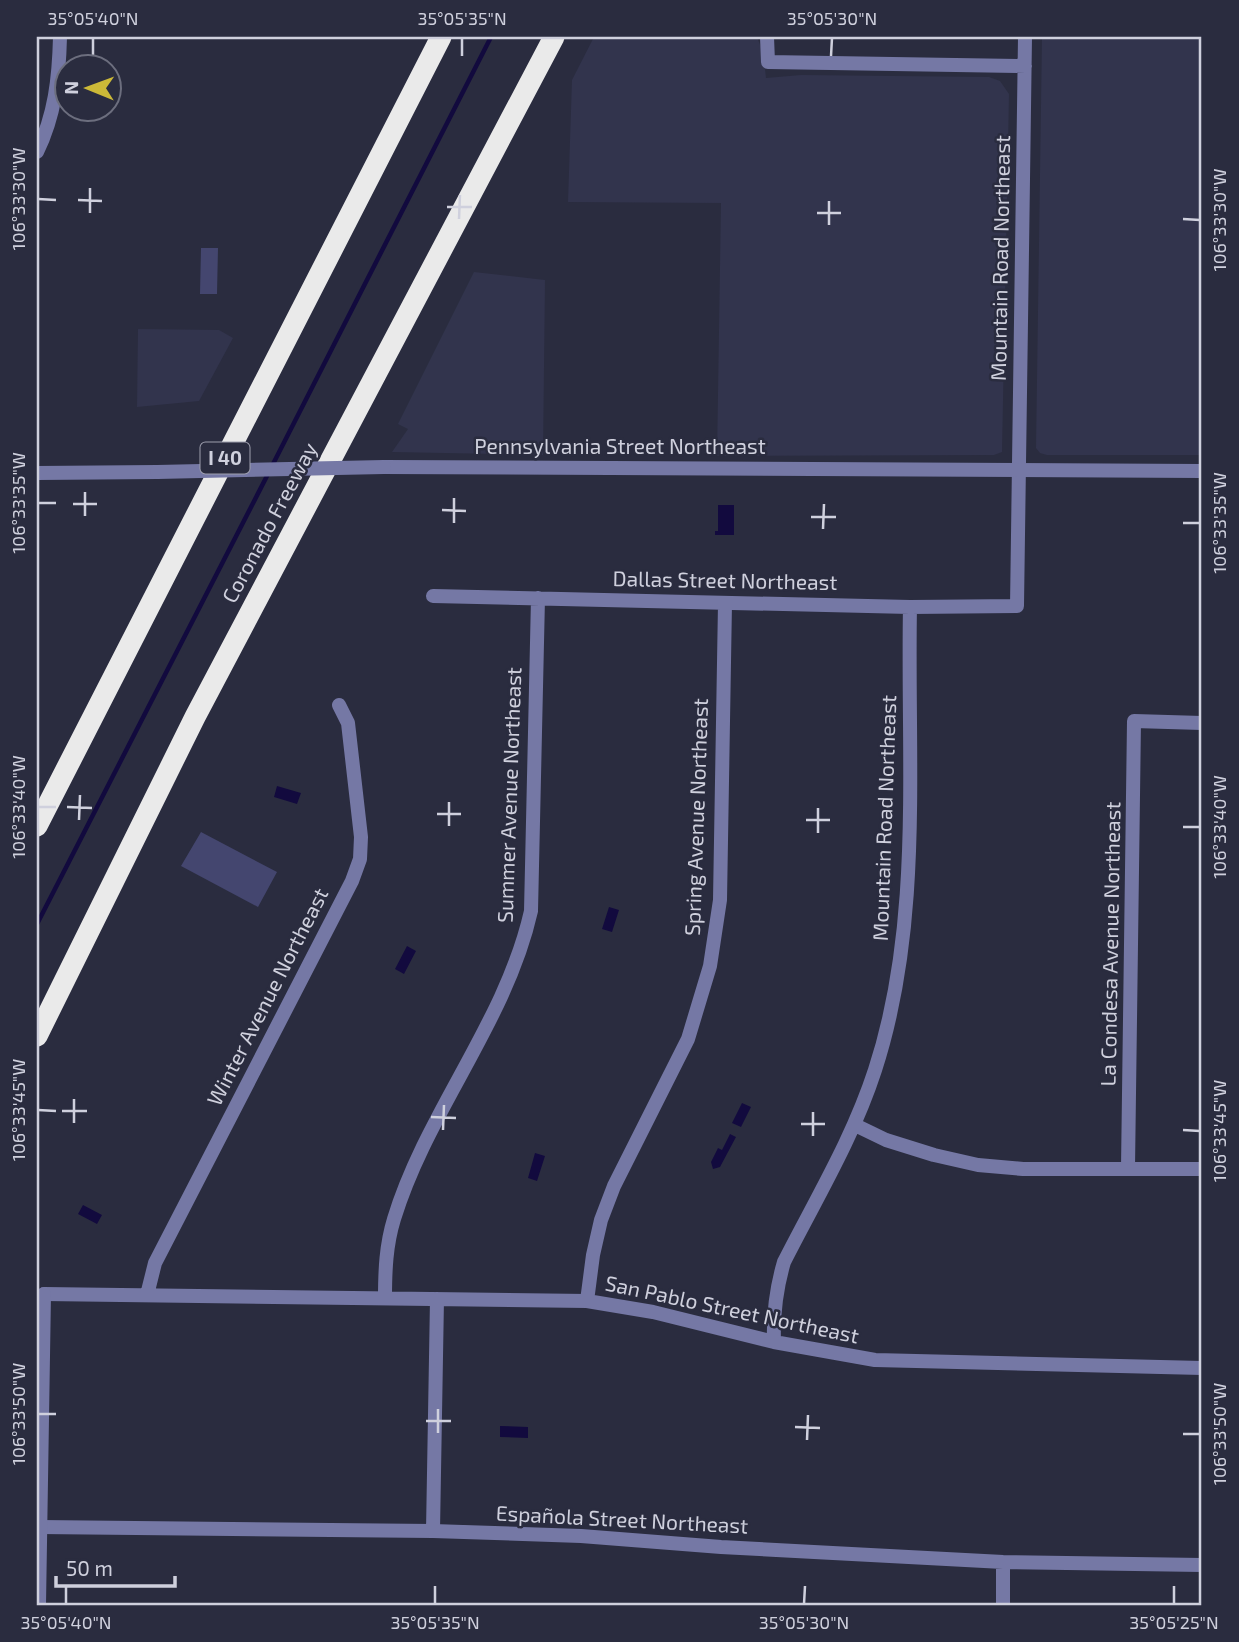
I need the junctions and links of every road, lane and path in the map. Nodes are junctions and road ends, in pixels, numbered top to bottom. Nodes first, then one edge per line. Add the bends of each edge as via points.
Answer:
1 (60, 37) edge
2 (441, 37) edge
3 (554, 37) edge
4 (767, 37) edge
5 (1025, 37) edge
6 (1025, 66) junction
7 (37, 152) edge
8 (1019, 471) junction
9 (1202, 471) edge
10 (37, 473) edge
11 (433, 596) dead end
12 (538, 598) junction
13 (725, 603) junction
14 (1017, 606) joint
15 (910, 607) junction
16 (340, 705) dead end
17 (1202, 723) edge
18 (37, 826) edge
19 (37, 1036) edge
20 (855, 1125) junction
21 (1129, 1168) junction
22 (1202, 1169) edge
23 (147, 1295) junction
24 (385, 1298) junction
25 (437, 1299) junction
26 (587, 1301) junction
27 (774, 1342) junction
28 (1202, 1368) edge
29 (39, 1527) junction
30 (433, 1531) junction
31 (1003, 1562) junction
32 (1202, 1565) edge
33 (39, 1605) edge
34 (1003, 1605) edge

1 - 7 street via 60,76
2 - 18 highway, I 40
3 - 19 highway, Coronado Freeway via 195,717
4 - 6 street via 768,62
5 - 6 street, Mountain Road Northeast
6 - 8 street, Mountain Road Northeast
8 - 9 street, Pennsylvania Street Northeast
8 - 10 street, Pennsylvania Street Northeast, bridge via 384,467
8 - 14 street, Mountain Road Northeast
11 - 12 street, Dallas Street Northeast
12 - 13 street, Dallas Street Northeast
12 - 24 street, Summer Avenue Northeast via 531,911 526,935 517,962 409,1177 385,1257
13 - 15 street, Dallas Street Northeast
13 - 26 street, Spring Avenue Northeast via 720,900 710,966 688,1039 614,1186 593,1255
14 - 15 street, Dallas Street Northeast
15 - 20 street, Mountain Road Northeast via 909,834 903,946 888,1025
16 - 23 street, Winter Avenue Northeast via 348,723 360,859 155,1263
17 - 21 street, La Condesa Avenue Northeast via 1135,721
20 - 21 street via 934,1155 978,1165
20 - 27 street, Mountain Road Northeast via 784,1262 776,1286
21 - 22 street
23 - 24 street, San Pablo Street Northeast
23 - 29 street, San Pablo Street Northeast via 44,1294
24 - 25 street, San Pablo Street Northeast
25 - 26 street, San Pablo Street Northeast
25 - 30 street
26 - 27 street, San Pablo Street Northeast
27 - 28 street, San Pablo Street Northeast via 875,1360
29 - 30 street, Española Street Northeast
29 - 33 street
30 - 31 street, Española Street Northeast
31 - 32 street, Española Street Northeast
31 - 34 street

